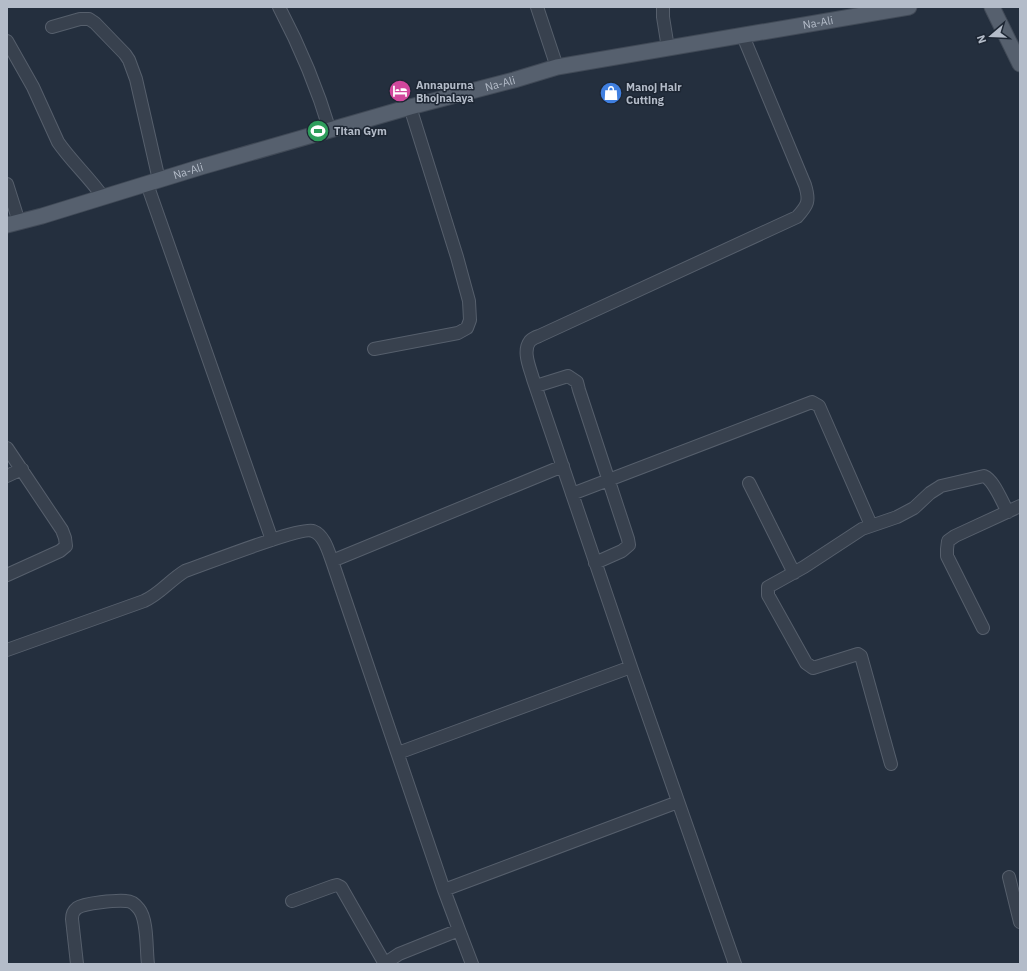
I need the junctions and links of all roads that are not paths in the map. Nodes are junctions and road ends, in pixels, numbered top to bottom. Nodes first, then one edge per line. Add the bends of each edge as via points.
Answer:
1 (279, 7) edge
2 (537, 7) edge
3 (663, 7) edge
4 (909, 7) edge
5 (992, 7) edge
6 (52, 27) dead end
7 (743, 36) junction
8 (7, 40) edge
9 (668, 48) junction
10 (1020, 64) edge
11 (557, 67) junction
12 (410, 107) junction
13 (330, 131) junction
14 (153, 182) junction
15 (7, 184) edge
16 (103, 197) junction
17 (13, 224) edge
18 (374, 349) dead end
19 (536, 386) junction
20 (7, 448) edge
21 (563, 466) junction
22 (22, 469) junction
23 (7, 476) edge
24 (609, 480) junction
25 (749, 483) dead end
26 (572, 494) junction
27 (1020, 506) edge
28 (1008, 512) junction
29 (871, 525) junction
30 (272, 540) junction
31 (332, 561) junction
32 (595, 563) junction
33 (794, 573) junction
34 (7, 575) edge
35 (983, 628) dead end
36 (7, 650) edge
37 (631, 667) junction
38 (398, 753) junction
39 (891, 764) dead end
40 (678, 802) junction
41 (1009, 877) dead end
42 (444, 890) junction
43 (292, 901) dead end
44 (1020, 922) edge
45 (459, 930) junction
46 (76, 964) edge
47 (148, 964) edge
48 (385, 964) edge
49 (388, 964) edge
50 (472, 964) edge
51 (736, 964) edge

1 - 13 street via 304,57
2 - 11 street
3 - 9 street
4 - 7 main road, Na-Ali
5 - 10 main road
6 - 14 street via 89,19 126,54 136,79
7 - 9 main road, Na-Ali
7 - 19 street via 805,185 809,197 805,208 797,217 530,341 527,350 528,360
8 - 16 street via 33,87 58,142
9 - 11 main road, Na-Ali
11 - 12 main road, Na-Ali
12 - 13 main road, Na-Ali
12 - 18 street via 459,264 469,301 470,320 467,328 458,333
13 - 14 main road, Na-Ali
14 - 16 main road, Na-Ali
14 - 30 street
15 - 17 street
16 - 17 main road, Na-Ali
19 - 21 street
19 - 24 street via 568,376 577,382
20 - 22 street
21 - 26 street
21 - 31 street
22 - 23 street
22 - 34 street via 62,530 66,546
24 - 26 street
24 - 29 street via 812,402 819,406
24 - 32 street via 629,545 622,551
25 - 33 street
26 - 32 street
27 - 28 street
28 - 29 street via 992,483 984,476 941,486 914,508 897,517
28 - 35 street via 948,541 947,556
29 - 33 street via 854,533
30 - 31 street via 312,530 320,535
30 - 36 street via 185,571 144,601
31 - 38 street
32 - 37 street
33 - 39 street via 768,587 768,595 806,662 813,668 858,654 861,656
37 - 38 street
37 - 40 street
38 - 42 street
40 - 42 street
40 - 51 street
41 - 44 street
42 - 45 street
43 - 48 street via 333,886 340,887
45 - 49 street via 399,954
45 - 50 street
46 - 47 street via 73,912 87,904 127,901 140,910 144,923

